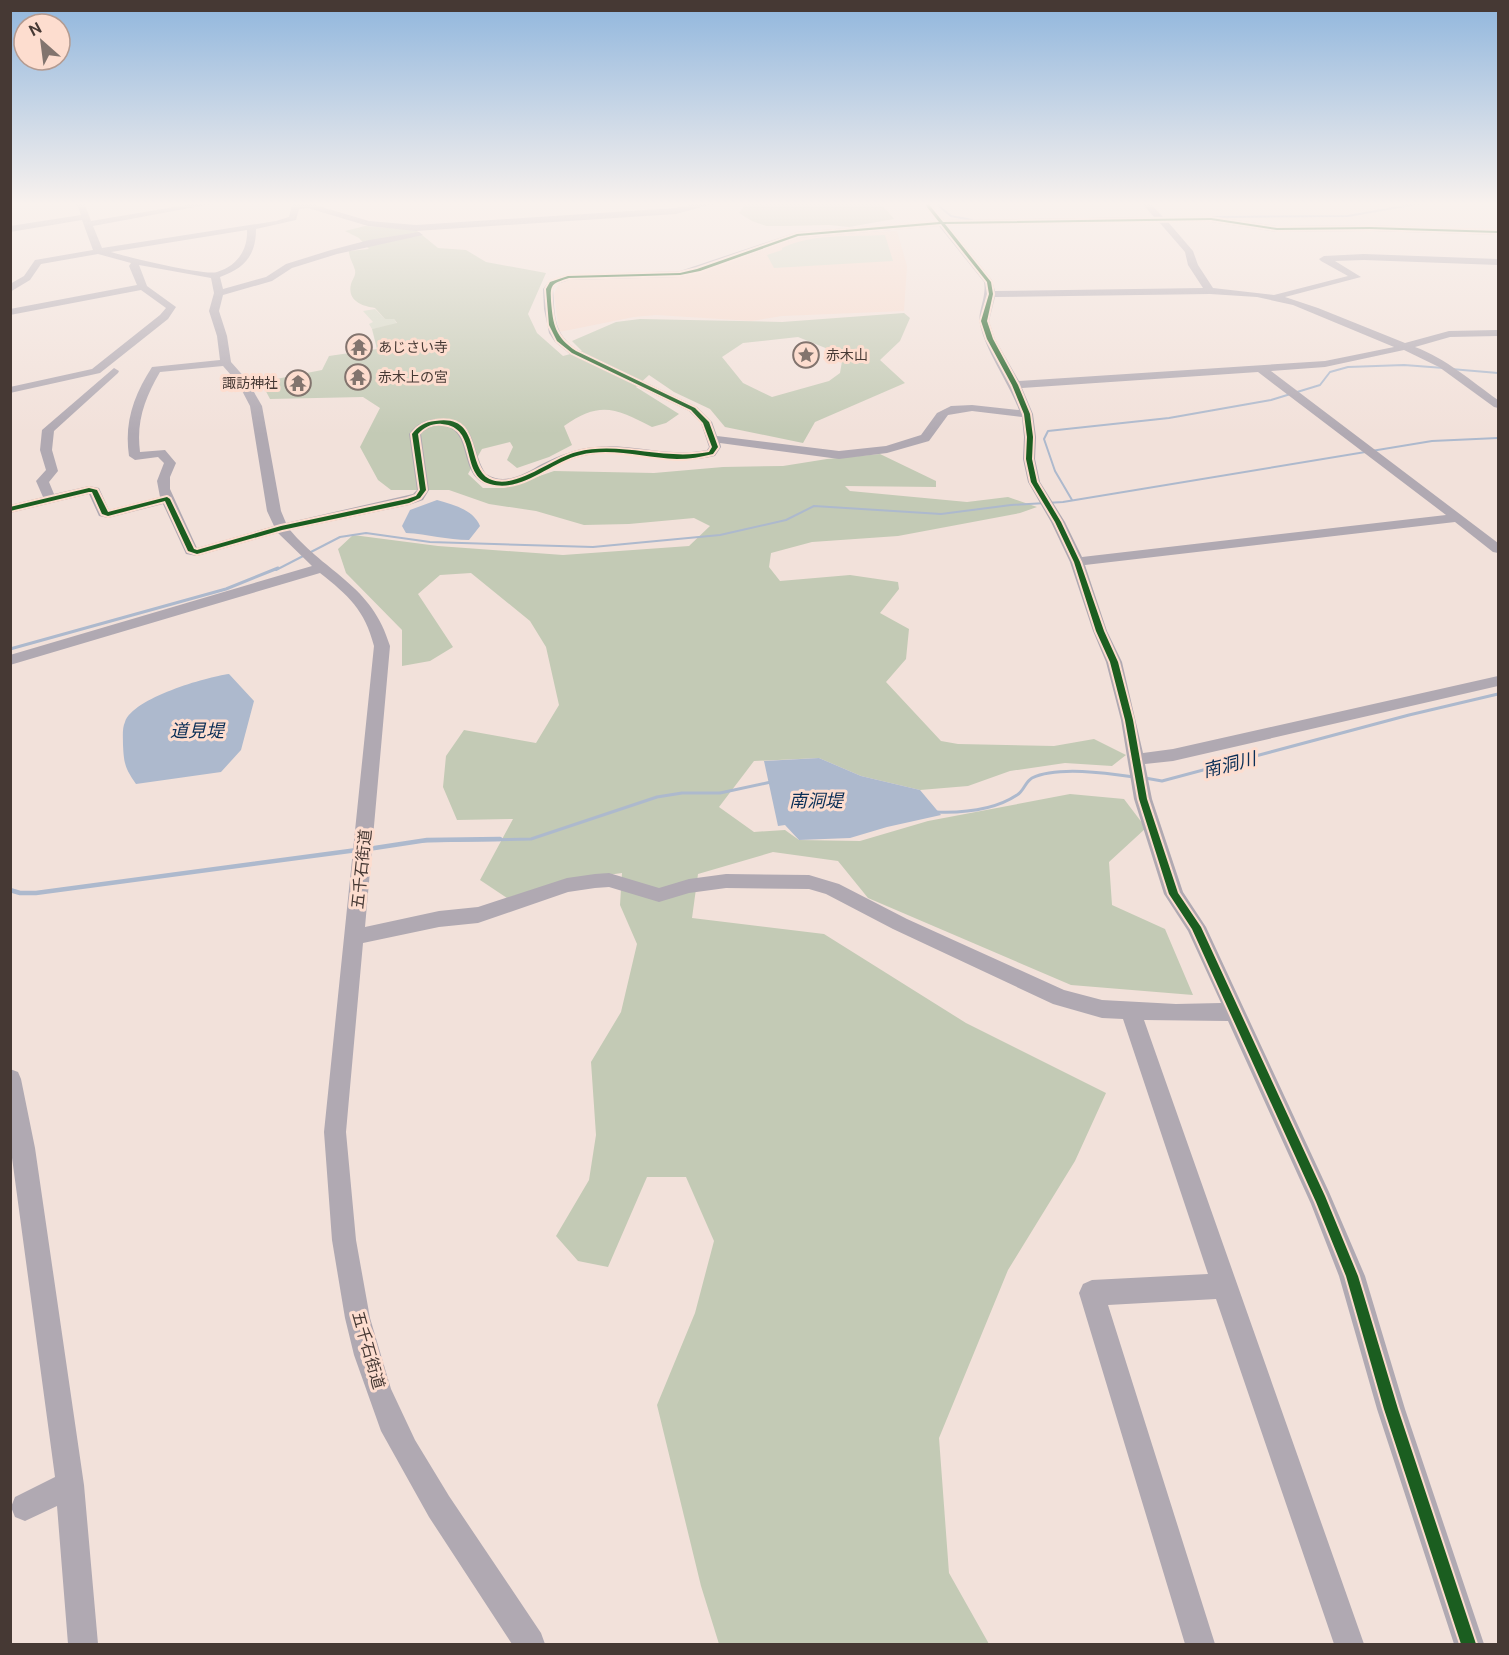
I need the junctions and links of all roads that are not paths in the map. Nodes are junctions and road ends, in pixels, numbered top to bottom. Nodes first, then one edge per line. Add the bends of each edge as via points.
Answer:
1 (25, 279) edge
2 (140, 279) edge
3 (216, 279) edge
4 (268, 279) edge
5 (559, 279) edge
6 (987, 279) edge
7 (1203, 279) edge
8 (1347, 279) edge
9 (143, 287) junction
10 (10, 289) edge
11 (1210, 291) junction
12 (219, 293) junction
13 (991, 294) junction
14 (1276, 296) junction
15 (10, 312) edge
16 (1498, 333) edge
17 (1404, 346) junction
18 (226, 363) junction
19 (1259, 367) junction
20 (114, 371) dead end
21 (1015, 385) junction
22 (10, 390) edge
23 (1498, 405) edge
24 (1027, 414) junction
25 (713, 439) junction
26 (50, 499) junction
27 (167, 500) junction
28 (10, 509) edge
29 (1458, 518) junction
30 (281, 528) junction
31 (1498, 549) edge
32 (312, 558) junction
33 (1077, 562) junction
34 (10, 660) edge
35 (1498, 681) edge
36 (1135, 760) junction
37 (354, 937) junction
38 (1130, 1009) junction
39 (1234, 1012) junction
40 (10, 1079) edge
41 (1224, 1286) junction
42 (70, 1485) junction
43 (24, 1507) dead end
44 (83, 1644) edge
45 (530, 1644) edge
46 (1200, 1644) edge
47 (1349, 1644) edge
48 (1469, 1644) edge

1 - 10 street
2 - 9 street
3 - 12 street
4 - 12 street
5 - 25 street via 549,286 552,326 558,342 693,409 706,422
6 - 13 street
7 - 11 street
8 - 14 street
9 - 15 street
9 - 22 street via 171,307 156,325 96,371
11 - 13 street
11 - 14 street
12 - 18 street via 214,311
13 - 21 street via 984,321
14 - 17 street
16 - 17 street via 1449,334
17 - 19 street via 1349,361
17 - 23 street via 1437,361
18 - 27 street via 156,369 134,414 135,456 161,453 170,463 162,478
18 - 30 street, 五千石街道 via 243,382 256,406 274,511
19 - 21 street
19 - 29 street
20 - 26 street via 48,430 46,450 52,471 42,481
21 - 24 street
24 - 25 street via 946,411 925,438 854,454
24 - 33 street via 1034,482
25 - 30 street via 715,447 711,453 698,458 590,451 516,481 498,483 480,475 467,438 458,427 430,424 415,434 423,489 418,497
26 - 27 street via 95,491 108,514
26 - 28 street
27 - 30 street via 191,551
29 - 31 street
29 - 33 street
30 - 32 street, 五千石街道
32 - 34 street via 305,574
32 - 37 street, 五千石街道 via 368,610 380,631 382,646
33 - 36 street via 1114,662
35 - 36 street via 1173,755
36 - 39 street via 1143,799 1174,894 1196,927
37 - 38 street via 478,915 567,885 595,881 609,880 659,895 726,881 809,882 832,889 1060,999 1102,1009
37 - 45 street, 五千石街道 via 335,1132 353,1293 368,1360 390,1420 423,1479
38 - 39 street
38 - 41 street
39 - 48 street via 1352,1276 1391,1409
40 - 42 street
41 - 46 street via 1092,1293
41 - 47 street
42 - 43 street
42 - 44 street

